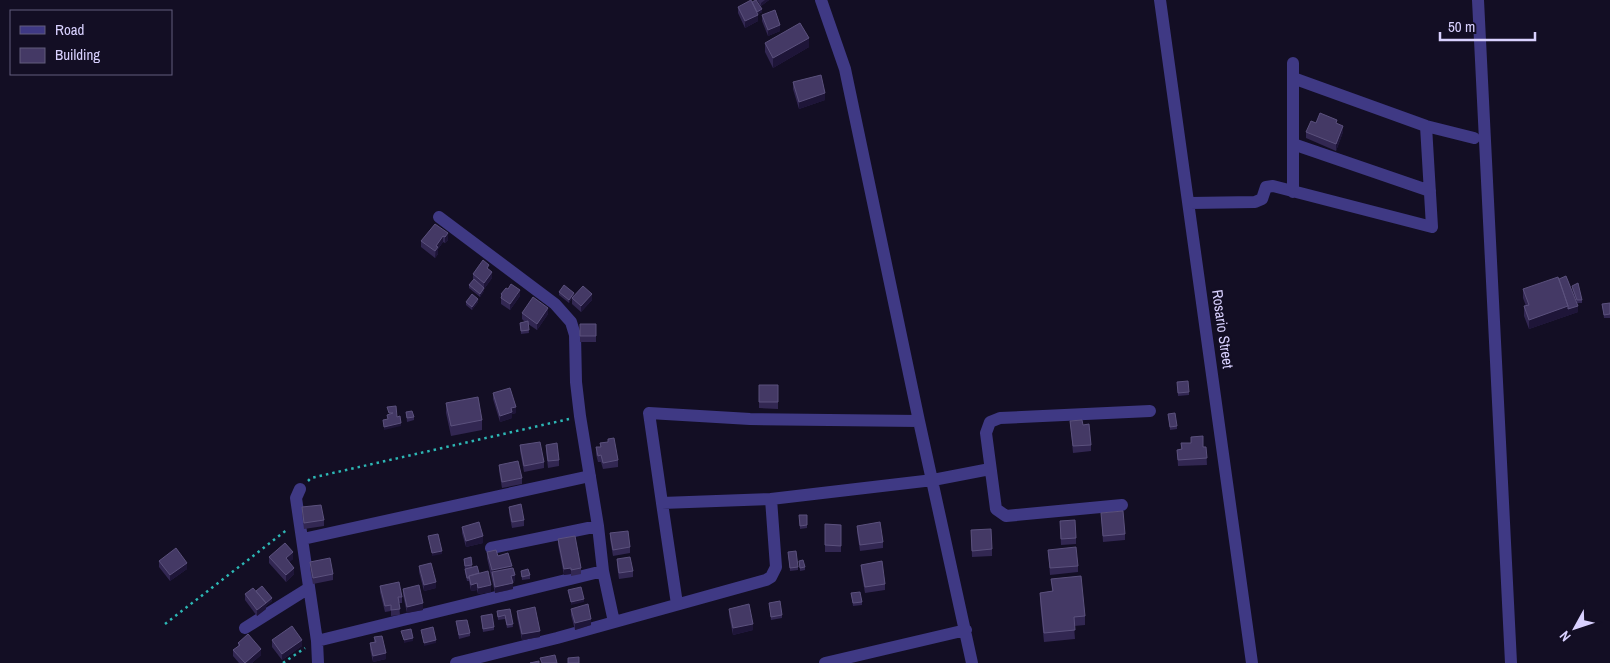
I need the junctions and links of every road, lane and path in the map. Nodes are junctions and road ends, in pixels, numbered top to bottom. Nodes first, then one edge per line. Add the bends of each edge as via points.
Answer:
1 (821, 0) edge
2 (1160, 0) edge
3 (1478, 0) edge
4 (1293, 63) dead end
5 (1293, 78) junction
6 (1426, 126) junction
7 (1474, 138) dead end
8 (1293, 144) junction
9 (1430, 191) junction
10 (1293, 192) junction
11 (1190, 203) junction
12 (439, 217) dead end
13 (1150, 411) dead end
14 (580, 416) junction
15 (919, 421) junction
16 (990, 469) junction
17 (590, 476) junction
18 (933, 480) junction
19 (300, 489) joint
20 (771, 498) junction
21 (662, 503) junction
22 (1122, 505) dead end
23 (300, 521) junction
24 (598, 526) junction
25 (303, 538) junction
26 (491, 548) dead end
27 (603, 571) junction
28 (309, 588) junction
29 (677, 604) junction
30 (614, 622) junction
31 (164, 624) dead end
32 (245, 628) dead end
33 (966, 630) junction
34 (317, 641) junction
35 (282, 663) edge
36 (318, 663) edge
37 (456, 663) edge
38 (825, 663) edge
39 (972, 663) edge
40 (1252, 663) edge
41 (1511, 663) edge

1 - 15 street via 845,69
2 - 11 street, Rosario Street
3 - 41 street
4 - 5 street
5 - 6 street
5 - 8 street
6 - 7 street
6 - 9 street
8 - 9 street
8 - 10 street
9 - 10 street via 1432,227
10 - 11 street via 1273,186 1266,187 1262,198 1255,202
11 - 40 street, Rosario Street
12 - 14 street via 555,304 571,322 575,335
13 - 16 street via 1000,418 990,422 986,433
14 - 17 street
14 - 19 path via 311,478
15 - 18 street
15 - 21 street via 750,419 649,413
16 - 18 street
16 - 22 street via 996,509 1006,516
17 - 24 street
17 - 25 street
18 - 20 street
18 - 33 street
19 - 23 street via 296,498
20 - 21 street
20 - 29 street via 776,567 770,577
21 - 29 street
23 - 25 street
23 - 31 path
24 - 26 street
24 - 27 street
25 - 28 street
27 - 30 street
27 - 34 street
28 - 32 street
28 - 34 street
29 - 30 street
30 - 37 street
33 - 38 street
33 - 39 street
34 - 35 path
34 - 36 street

